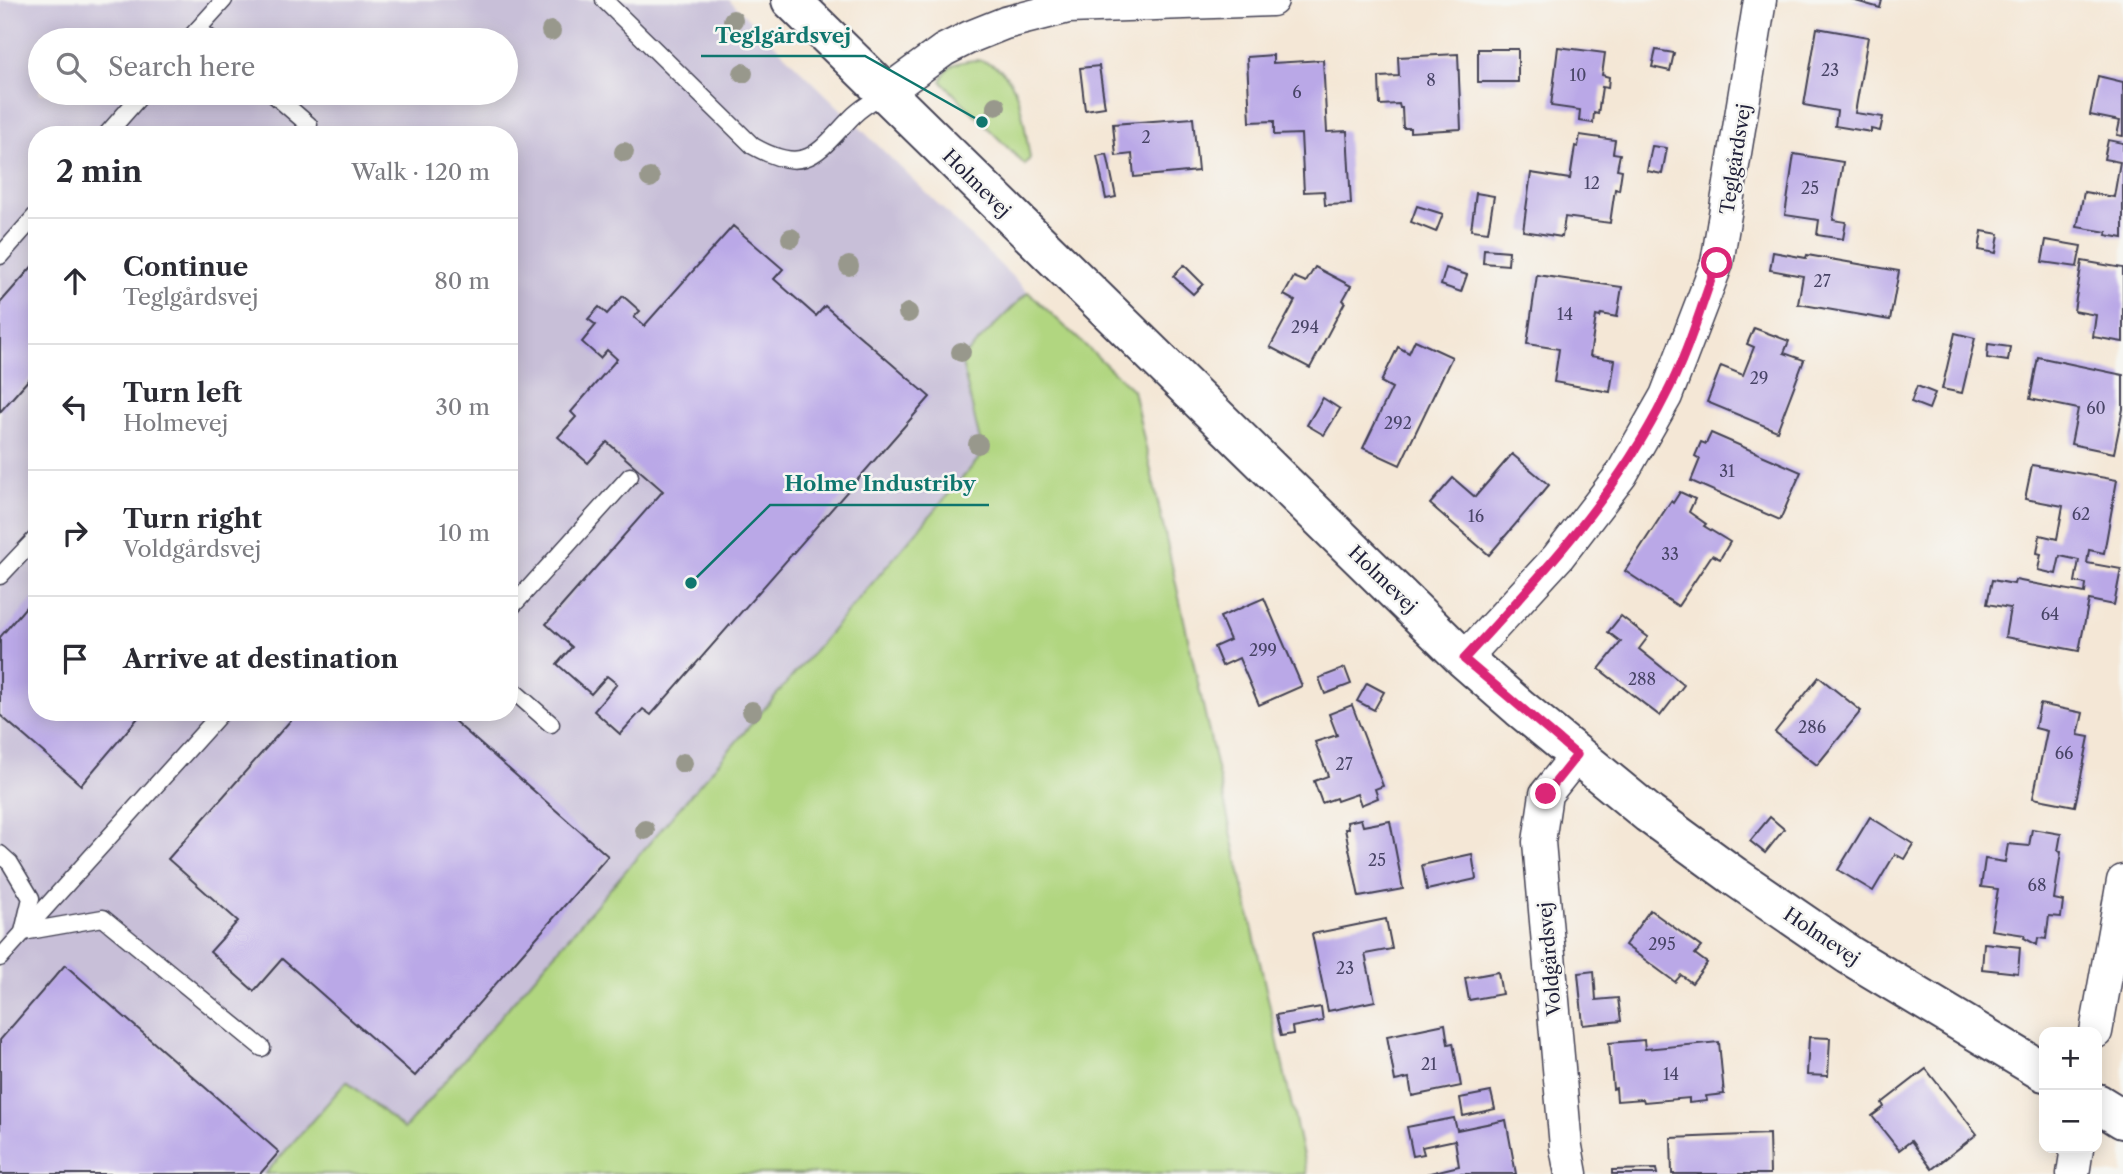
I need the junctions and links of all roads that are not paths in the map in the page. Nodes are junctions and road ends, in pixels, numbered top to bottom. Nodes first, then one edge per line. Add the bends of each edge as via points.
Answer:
1 (224, 0) edge
2 (604, 0) edge
3 (791, 0) edge
4 (1272, 0) edge
5 (1760, 0) edge
6 (198, 28) edge
7 (885, 93) junction
8 (132, 105) edge
9 (286, 105) edge
10 (309, 125) dead end
11 (114, 126) edge
12 (28, 224) edge
13 (0, 256) edge
14 (631, 476) dead end
15 (28, 546) edge
16 (0, 576) edge
17 (518, 601) edge
18 (1464, 659) junction
19 (518, 695) edge
20 (214, 721) edge
21 (551, 724) dead end
22 (1577, 755) junction
23 (0, 854) edge
24 (2123, 881) edge
25 (23, 932) junction
26 (0, 958) edge
27 (2097, 1027) edge
28 (262, 1048) dead end
29 (2039, 1070) edge
30 (2102, 1106) edge
31 (2123, 1119) edge
32 (2076, 1153) edge
33 (1571, 1174) edge
34 (2073, 1174) edge

1 - 6 lane
2 - 7 lane via 753,146 770,156 807,158 822,150 856,113
3 - 7 street, Holmevej
4 - 7 street via 1068,7 970,37 943,50
5 - 18 street, Teglgårdsvej via 1717,263 1666,396 1621,475 1558,557
7 - 18 street, Holmevej
8 - 11 lane
9 - 10 lane
12 - 13 lane
14 - 17 lane
15 - 16 lane
18 - 22 street, Holmevej
19 - 21 lane
20 - 25 lane
22 - 29 street, Holmevej via 1649,814 1785,912
22 - 33 street, Voldgårdsvej via 1546,794 1539,842
23 - 25 lane via 31,898
24 - 27 street
25 - 26 lane
25 - 28 lane via 103,918
30 - 31 street
32 - 34 street

